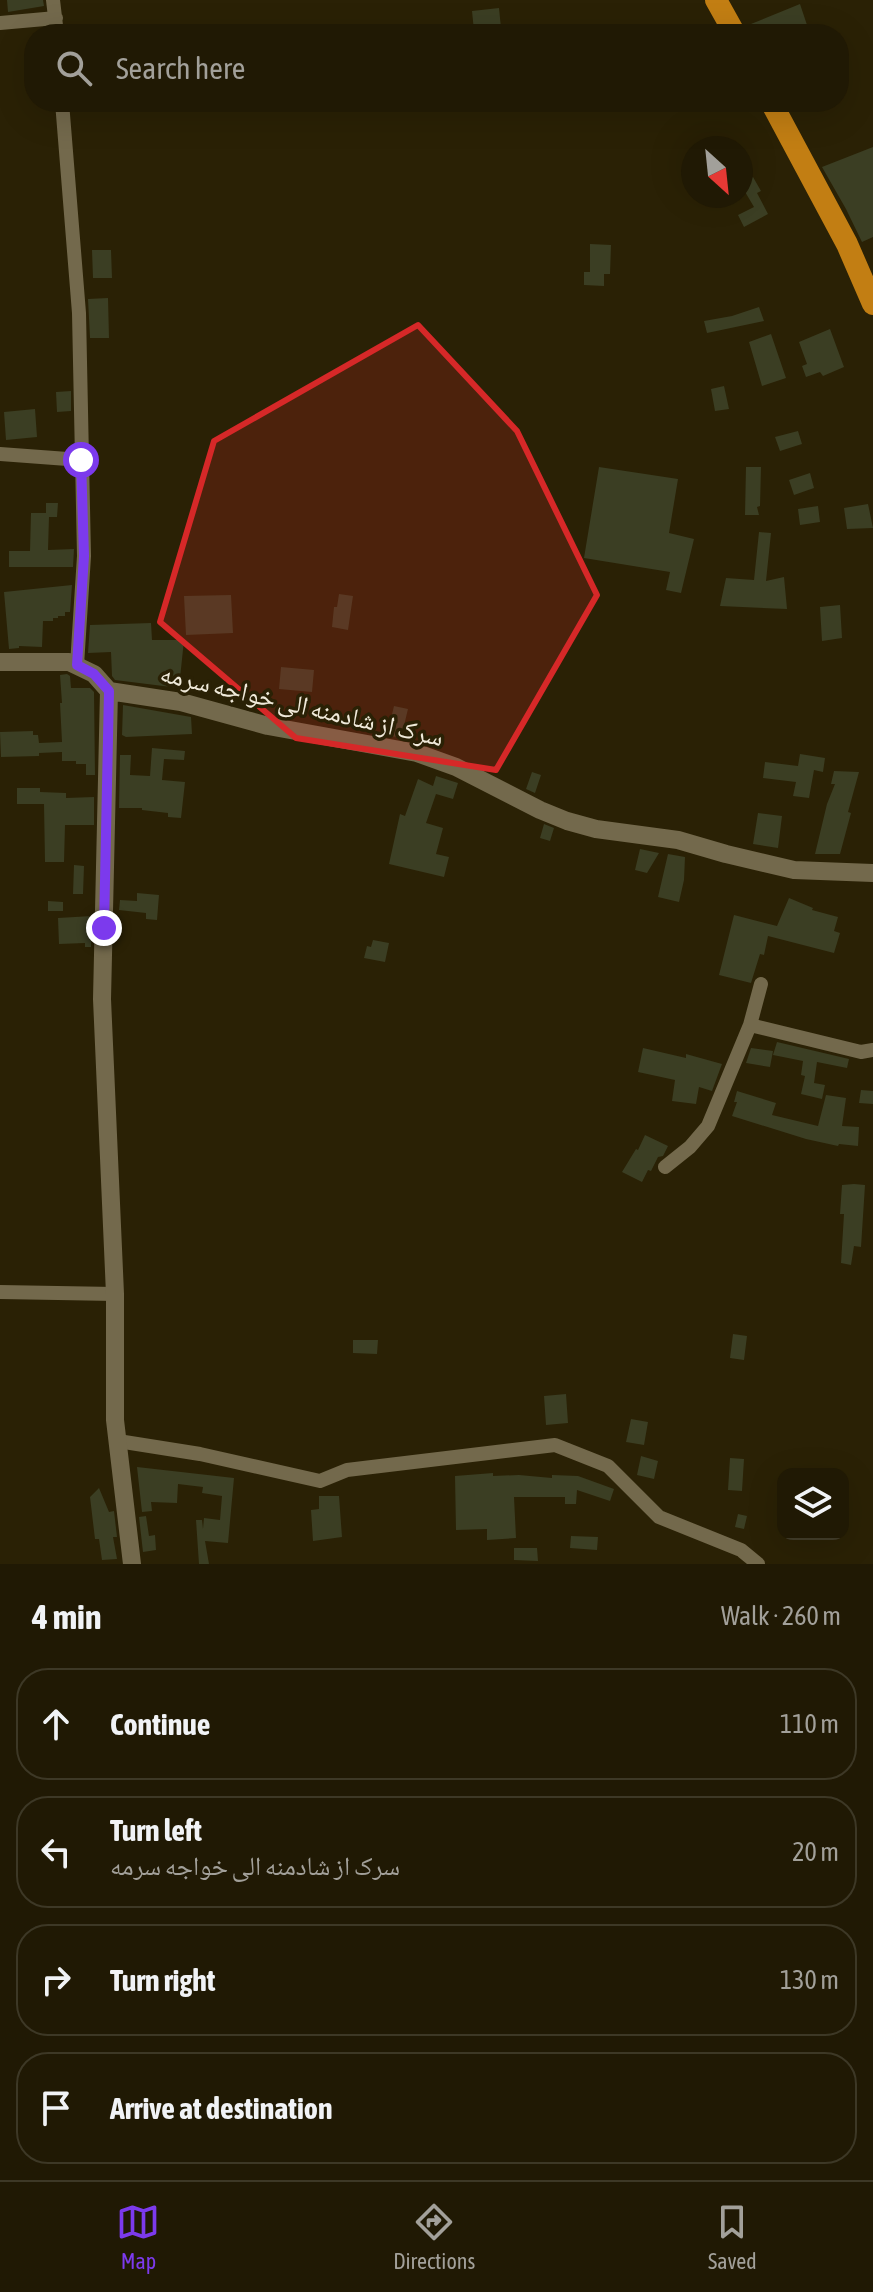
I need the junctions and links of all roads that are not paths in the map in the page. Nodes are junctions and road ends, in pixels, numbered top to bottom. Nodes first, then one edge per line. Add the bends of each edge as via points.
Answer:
1 (53, 0) edge
2 (716, 0) edge
3 (56, 18) junction
4 (0, 23) edge
5 (56, 24) edge
6 (729, 24) edge
7 (63, 112) edge
8 (776, 112) edge
9 (873, 304) edge
10 (0, 454) edge
11 (81, 460) junction
12 (0, 662) edge
13 (77, 665) junction
14 (109, 691) junction
15 (873, 873) edge
16 (761, 984) dead end
17 (750, 1025) junction
18 (873, 1050) edge
19 (665, 1167) dead end
20 (0, 1292) edge
21 (115, 1294) junction
22 (118, 1441) junction
23 (132, 1564) edge
24 (758, 1564) edge

1 - 3 street
2 - 6 highway
3 - 4 street
3 - 5 street
7 - 11 street via 79,313
8 - 9 highway
10 - 11 street
11 - 13 street via 84,556
12 - 13 street
13 - 14 street
14 - 15 street, سرک از شادمنه الی خواجه سرمه via 417,753 540,810 596,829 678,840 794,870
14 - 21 street via 102,999
16 - 17 street
17 - 18 street via 861,1052
17 - 19 street via 708,1126
20 - 21 street
21 - 22 street
22 - 23 street
22 - 24 street via 320,1481 347,1470 555,1445 608,1466 659,1517 741,1550

